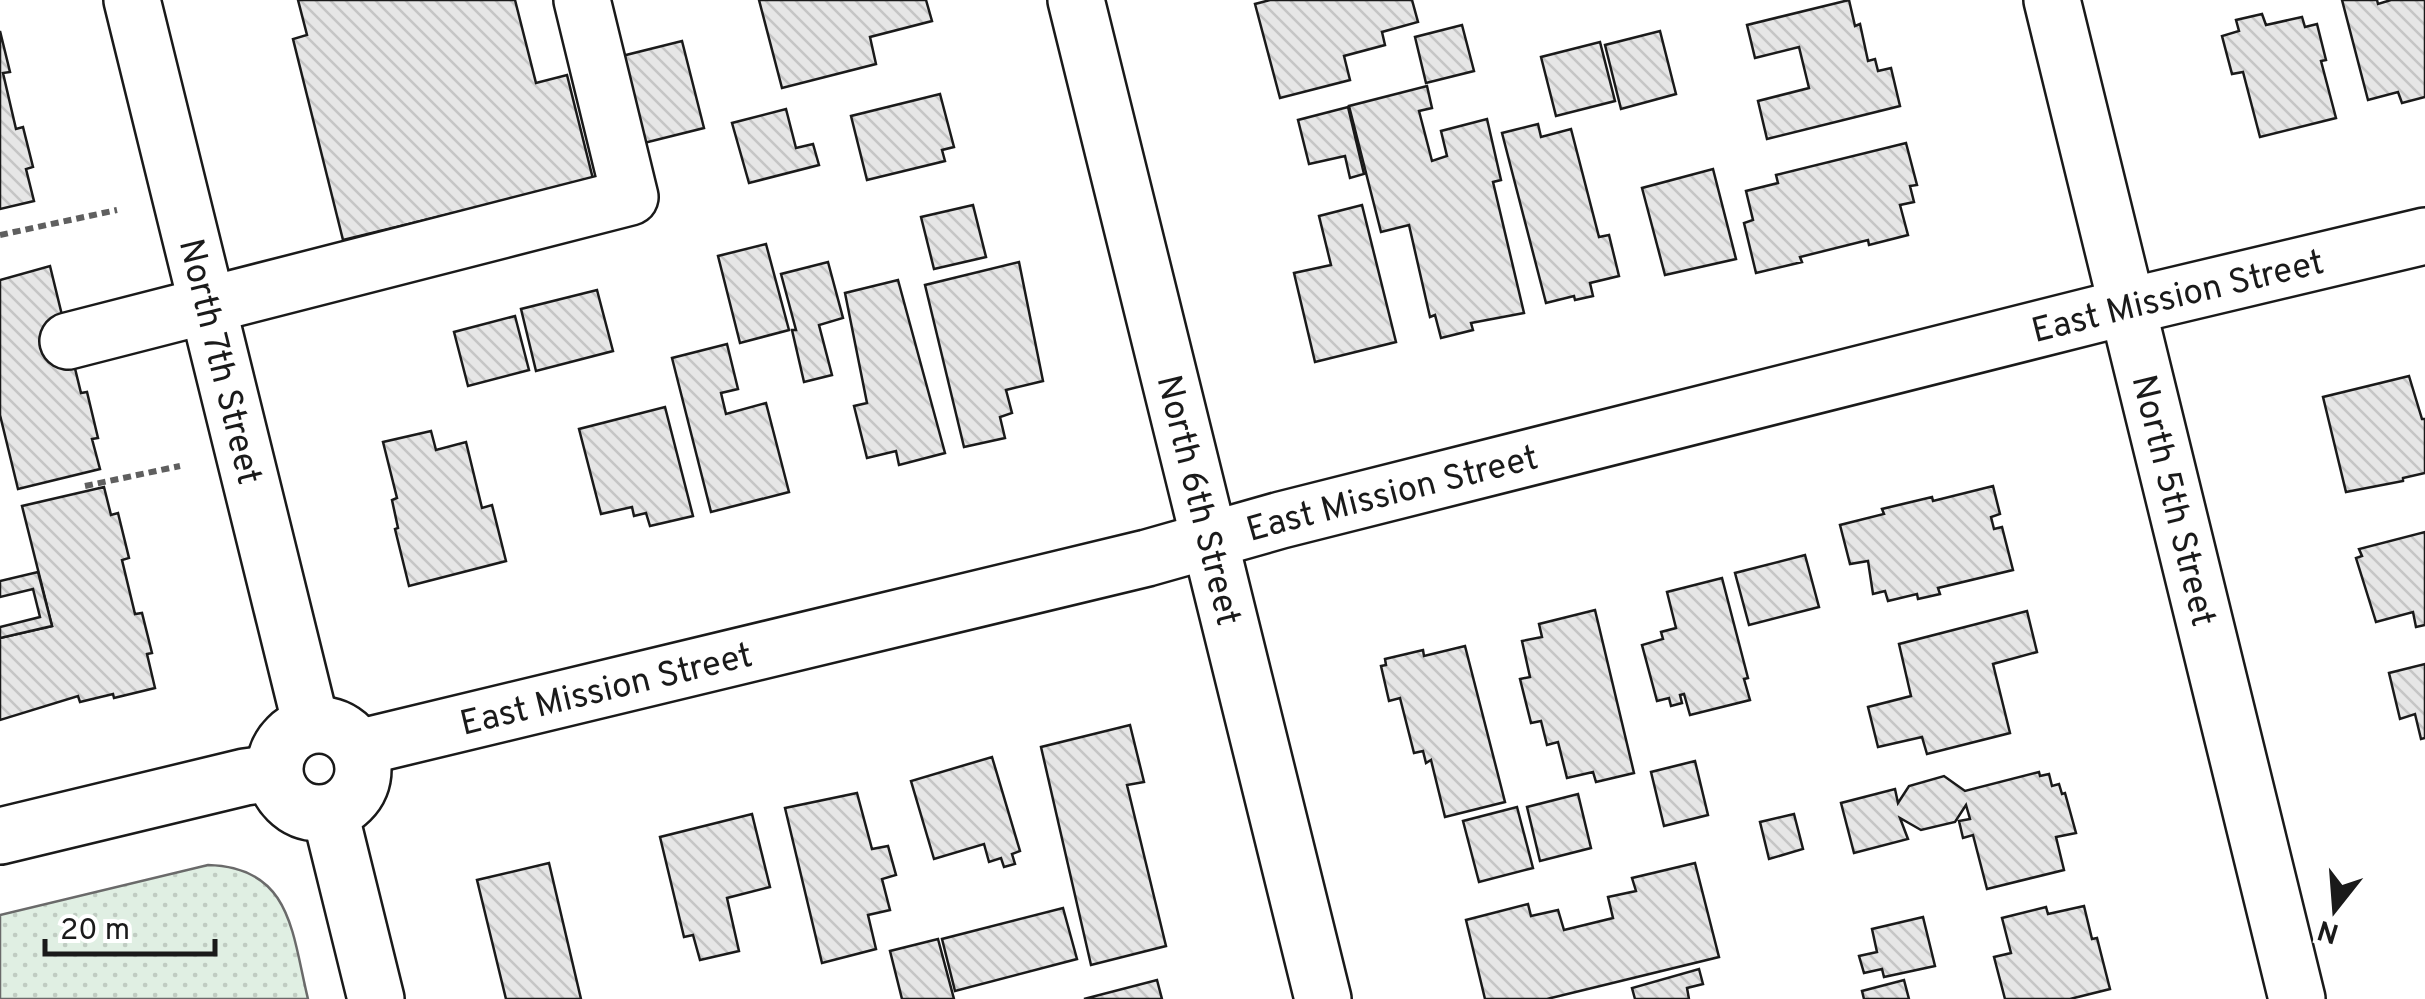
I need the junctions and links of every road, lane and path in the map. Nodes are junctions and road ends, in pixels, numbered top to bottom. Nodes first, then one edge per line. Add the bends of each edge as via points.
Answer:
1 (132, 0) edge
2 (582, 0) edge
3 (1076, 0) edge
4 (2052, 0) edge
5 (117, 210) dead end
6 (0, 236) edge
7 (2425, 236) edge
8 (206, 304) junction
9 (2126, 307) junction
10 (68, 341) dead end
11 (180, 466) dead end
12 (85, 486) dead end
13 (1208, 539) junction
14 (334, 736) junction
15 (274, 773) junction
16 (330, 813) junction
17 (0, 836) edge
18 (376, 999) edge
19 (1323, 999) edge
20 (2297, 999) edge

1 - 8 street, North 7th Street
2 - 8 street via 630,197
3 - 13 street, North 6th Street
4 - 9 street, North 5th Street
5 - 6 path
7 - 9 street, East Mission Street
8 - 10 street
8 - 14 street, North 7th Street
9 - 13 street, East Mission Street
9 - 20 street, North 5th Street
11 - 12 path
13 - 14 street, East Mission Street via 1147,558
13 - 19 street, North 6th Street
14 - 15 street via 288,737
14 - 16 street via 364,774 360,788
15 - 16 street via 286,800 314,814
15 - 17 street
16 - 18 street

